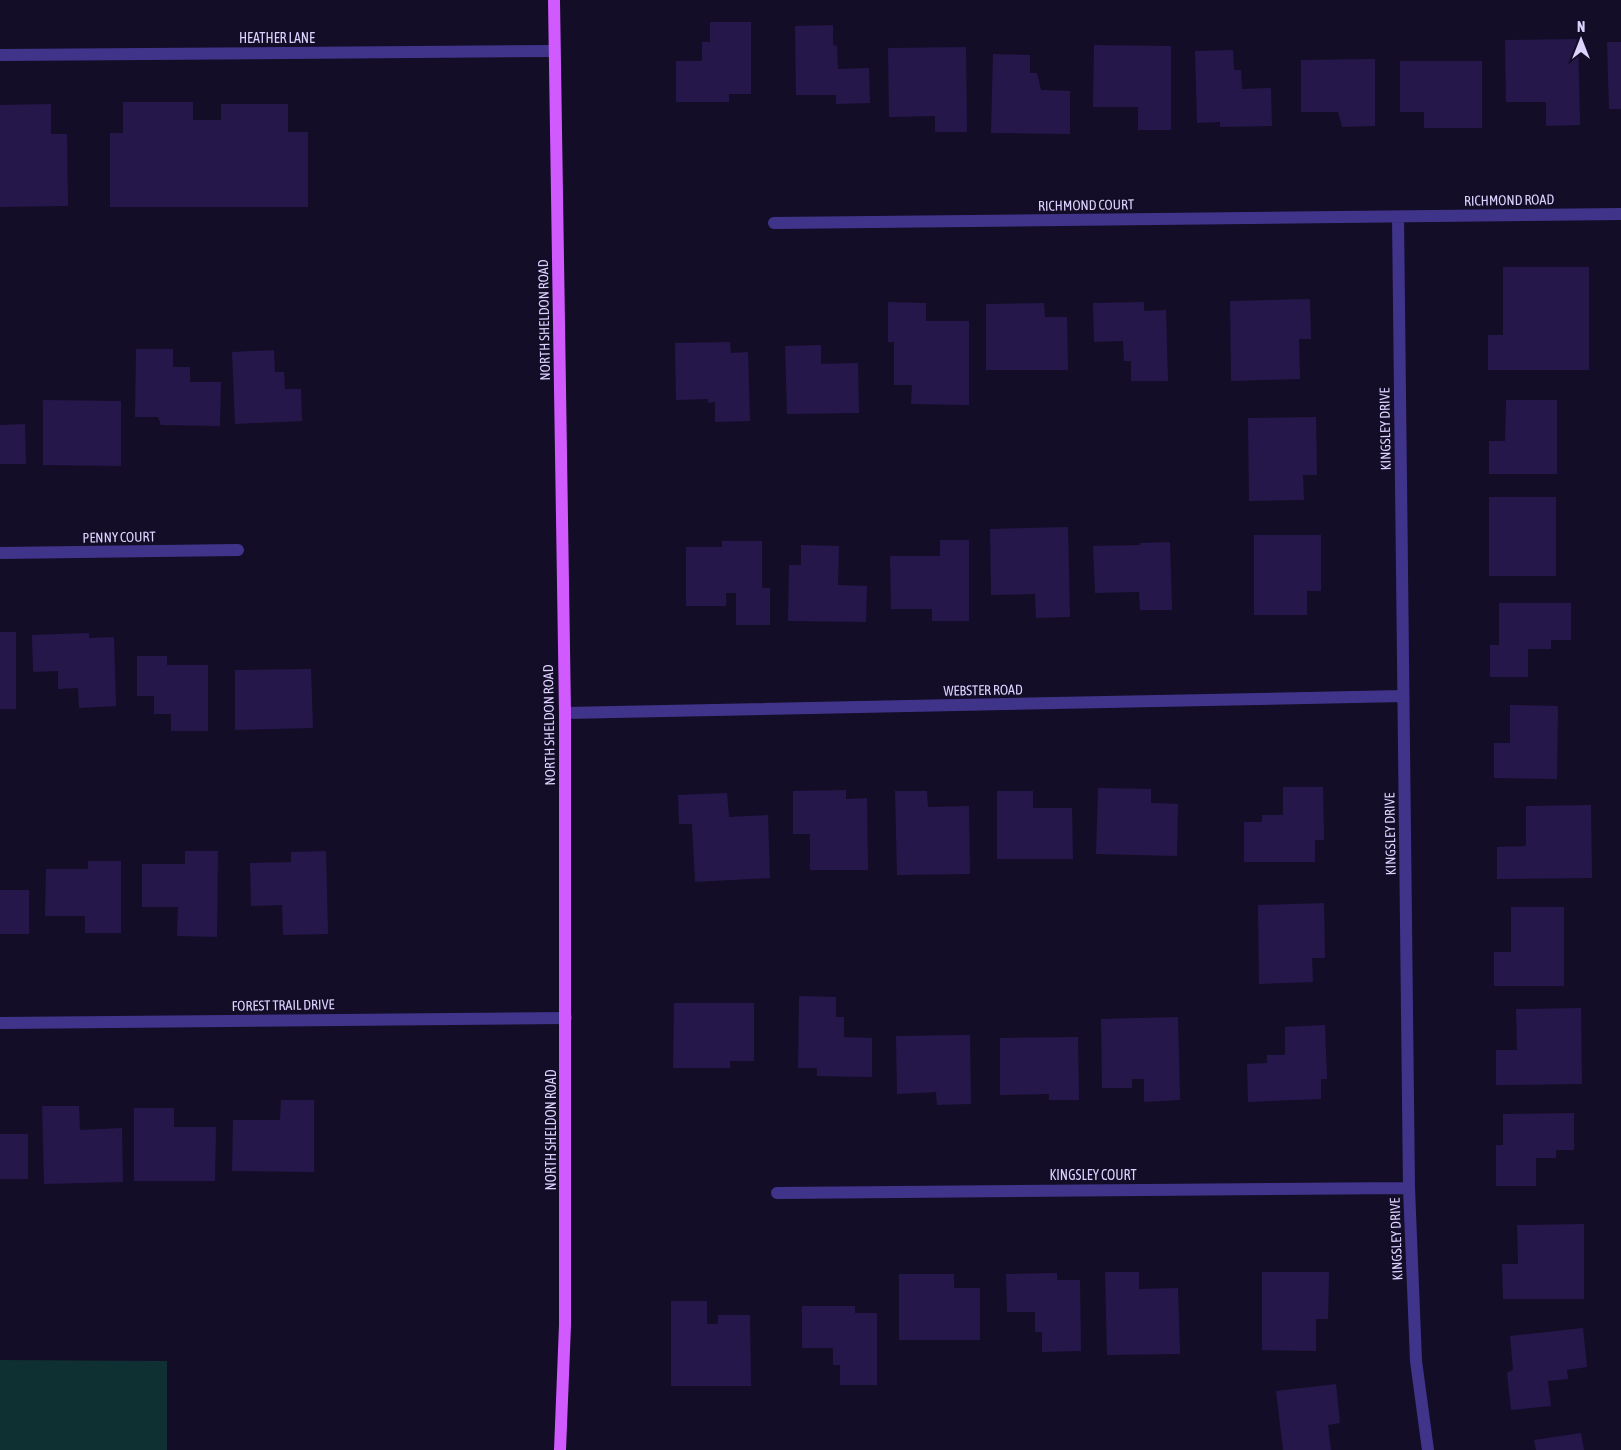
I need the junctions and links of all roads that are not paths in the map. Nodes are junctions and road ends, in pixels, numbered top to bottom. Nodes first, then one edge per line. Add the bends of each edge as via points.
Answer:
1 (554, 0) edge
2 (554, 51) junction
3 (0, 55) edge
4 (1621, 214) edge
5 (1398, 217) junction
6 (774, 223) dead end
7 (238, 550) dead end
8 (0, 553) edge
9 (1403, 696) junction
10 (565, 713) junction
11 (566, 1018) junction
12 (0, 1023) edge
13 (1409, 1188) junction
14 (776, 1193) dead end
15 (560, 1450) edge
16 (1428, 1450) edge

1 - 2 main road, NORTH SHELDON ROAD
2 - 3 street, HEATHER LANE
2 - 10 main road, NORTH SHELDON ROAD
4 - 5 street, RICHMOND ROAD
5 - 6 street, RICHMOND COURT
5 - 9 street, KINGSLEY DRIVE
7 - 8 street, PENNY COURT
9 - 10 street, WEBSTER ROAD
9 - 13 street, KINGSLEY DRIVE
10 - 11 main road, NORTH SHELDON ROAD
11 - 12 street, FOREST TRAIL DRIVE
11 - 15 main road, NORTH SHELDON ROAD via 565,1325
13 - 14 street, KINGSLEY COURT
13 - 16 street, KINGSLEY DRIVE via 1416,1361

